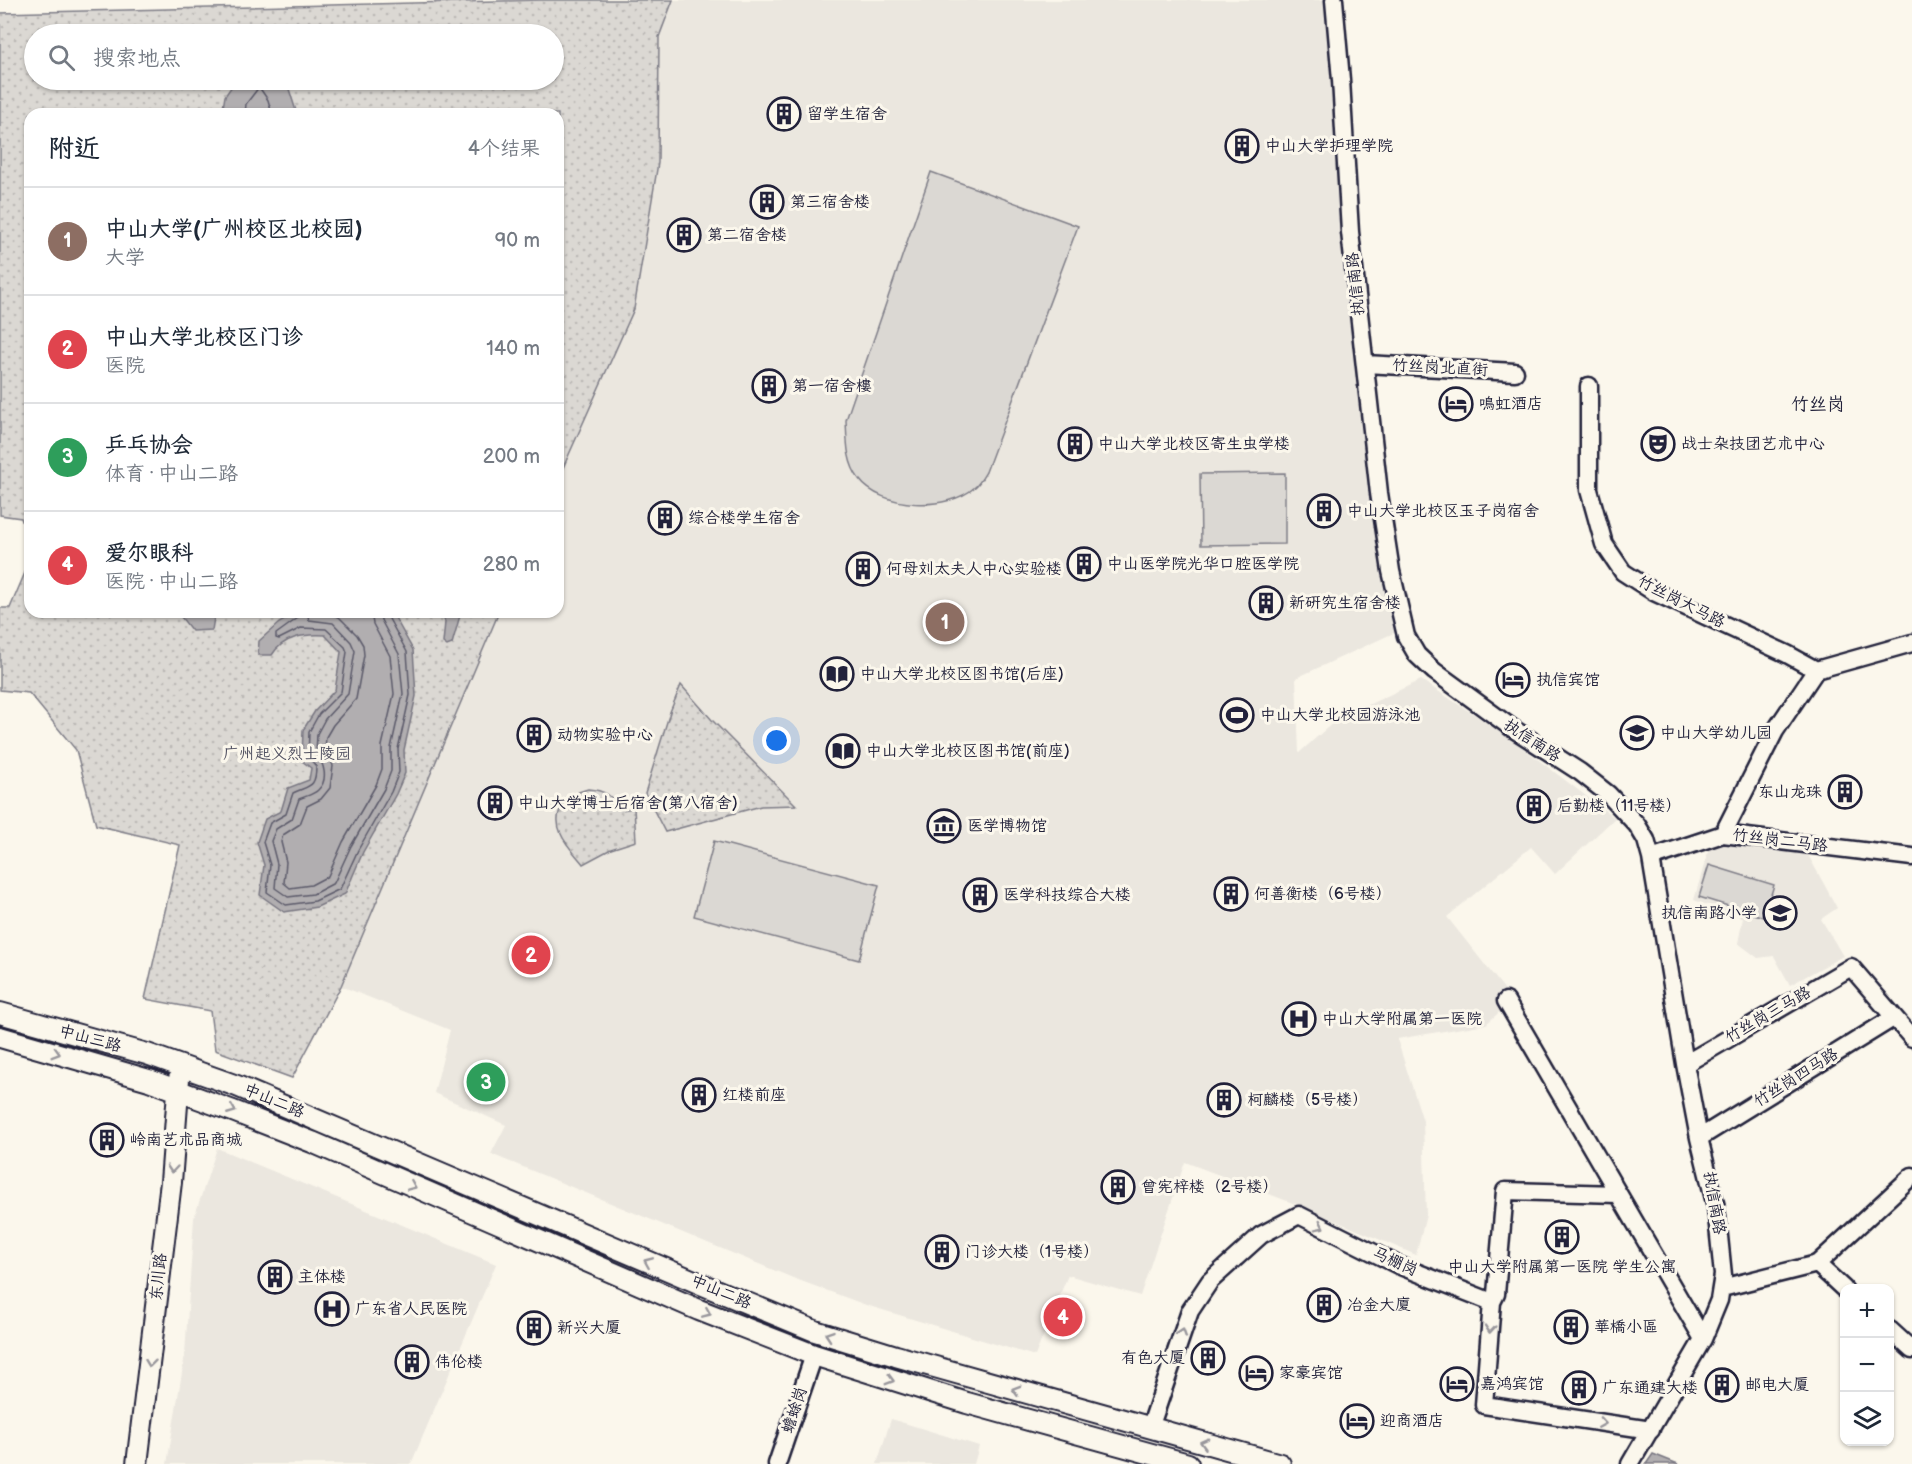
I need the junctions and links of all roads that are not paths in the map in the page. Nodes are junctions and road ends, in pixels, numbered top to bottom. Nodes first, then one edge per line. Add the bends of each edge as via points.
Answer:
1 (1334, 0) edge
2 (1365, 364) junction
3 (1515, 372) dead end
4 (1589, 386) dead end
5 (1912, 643) edge
6 (1816, 670) junction
7 (1723, 834) junction
8 (1912, 857) edge
9 (1651, 858) junction
10 (1506, 1001) dead end
11 (0, 1013) edge
12 (1893, 1018) junction
13 (0, 1037) edge
14 (1912, 1038) edge
15 (1685, 1064) junction
16 (181, 1065) junction
17 (178, 1090) junction
18 (1699, 1138) junction
19 (1912, 1176) edge
20 (1618, 1194) junction
21 (1817, 1264) junction
22 (1840, 1285) edge
23 (1722, 1288) junction
24 (1492, 1302) junction
25 (763, 1310) junction
26 (755, 1333) junction
27 (1894, 1334) edge
28 (1703, 1339) junction
29 (1912, 1350) edge
30 (814, 1355) junction
31 (1150, 1428) junction
32 (1651, 1430) junction
33 (1148, 1459) edge
34 (137, 1464) edge
35 (777, 1464) edge
36 (1188, 1464) edge
37 (1280, 1464) edge
38 (1630, 1464) edge

1 - 2 street, 执信南路 via 1350,232
2 - 3 street, 竹丝岗北直街
2 - 9 street, 执信南路 via 1391,571 1411,645 1452,686 1608,794 1636,825
4 - 6 street, 竹丝岗大马路 via 1589,490 1604,544 1623,572 1654,592
5 - 6 street
6 - 7 street via 1775,731
7 - 8 street, 竹丝岗二马路
7 - 9 street, 竹丝岗二马路
9 - 15 street, 执信南路
10 - 20 street
11 - 16 main road, 中山三路
12 - 14 street
12 - 15 street, 竹丝岗三马路 via 1851,968
12 - 18 street, 竹丝岗四马路
13 -> 17 main road, 中山三路
15 - 18 street, 执信南路
16 - 17 main road, 东川路
25 -> 16 main road, 中山二路
17 -> 26 main road, 中山二路 via 312,1142
17 -> 34 main road, 东川路 via 171,1182
18 - 23 street, 执信南路 via 1713,1185
19 - 21 street
20 - 24 street via 1505,1191 1496,1294
20 - 28 street
21 - 22 street
21 - 23 street
23 - 28 street, 执信南路
31 -> 24 street, 马棚岗 via 1196,1301 1210,1281 1261,1235 1299,1215 1398,1265
24 -> 32 street via 1484,1405
25 - 26 street
31 -> 25 main road, 中山二路 via 844,1341
26 - 30 main road, 中山二路
27 - 29 street
28 - 32 street, 执信南路
30 -> 33 main road, 中山二路
30 - 35 street, 蟾蜍岗
37 -> 31 main road, 中山二路
32 - 38 street, 执信南路
33 - 36 main road, 中山二路

